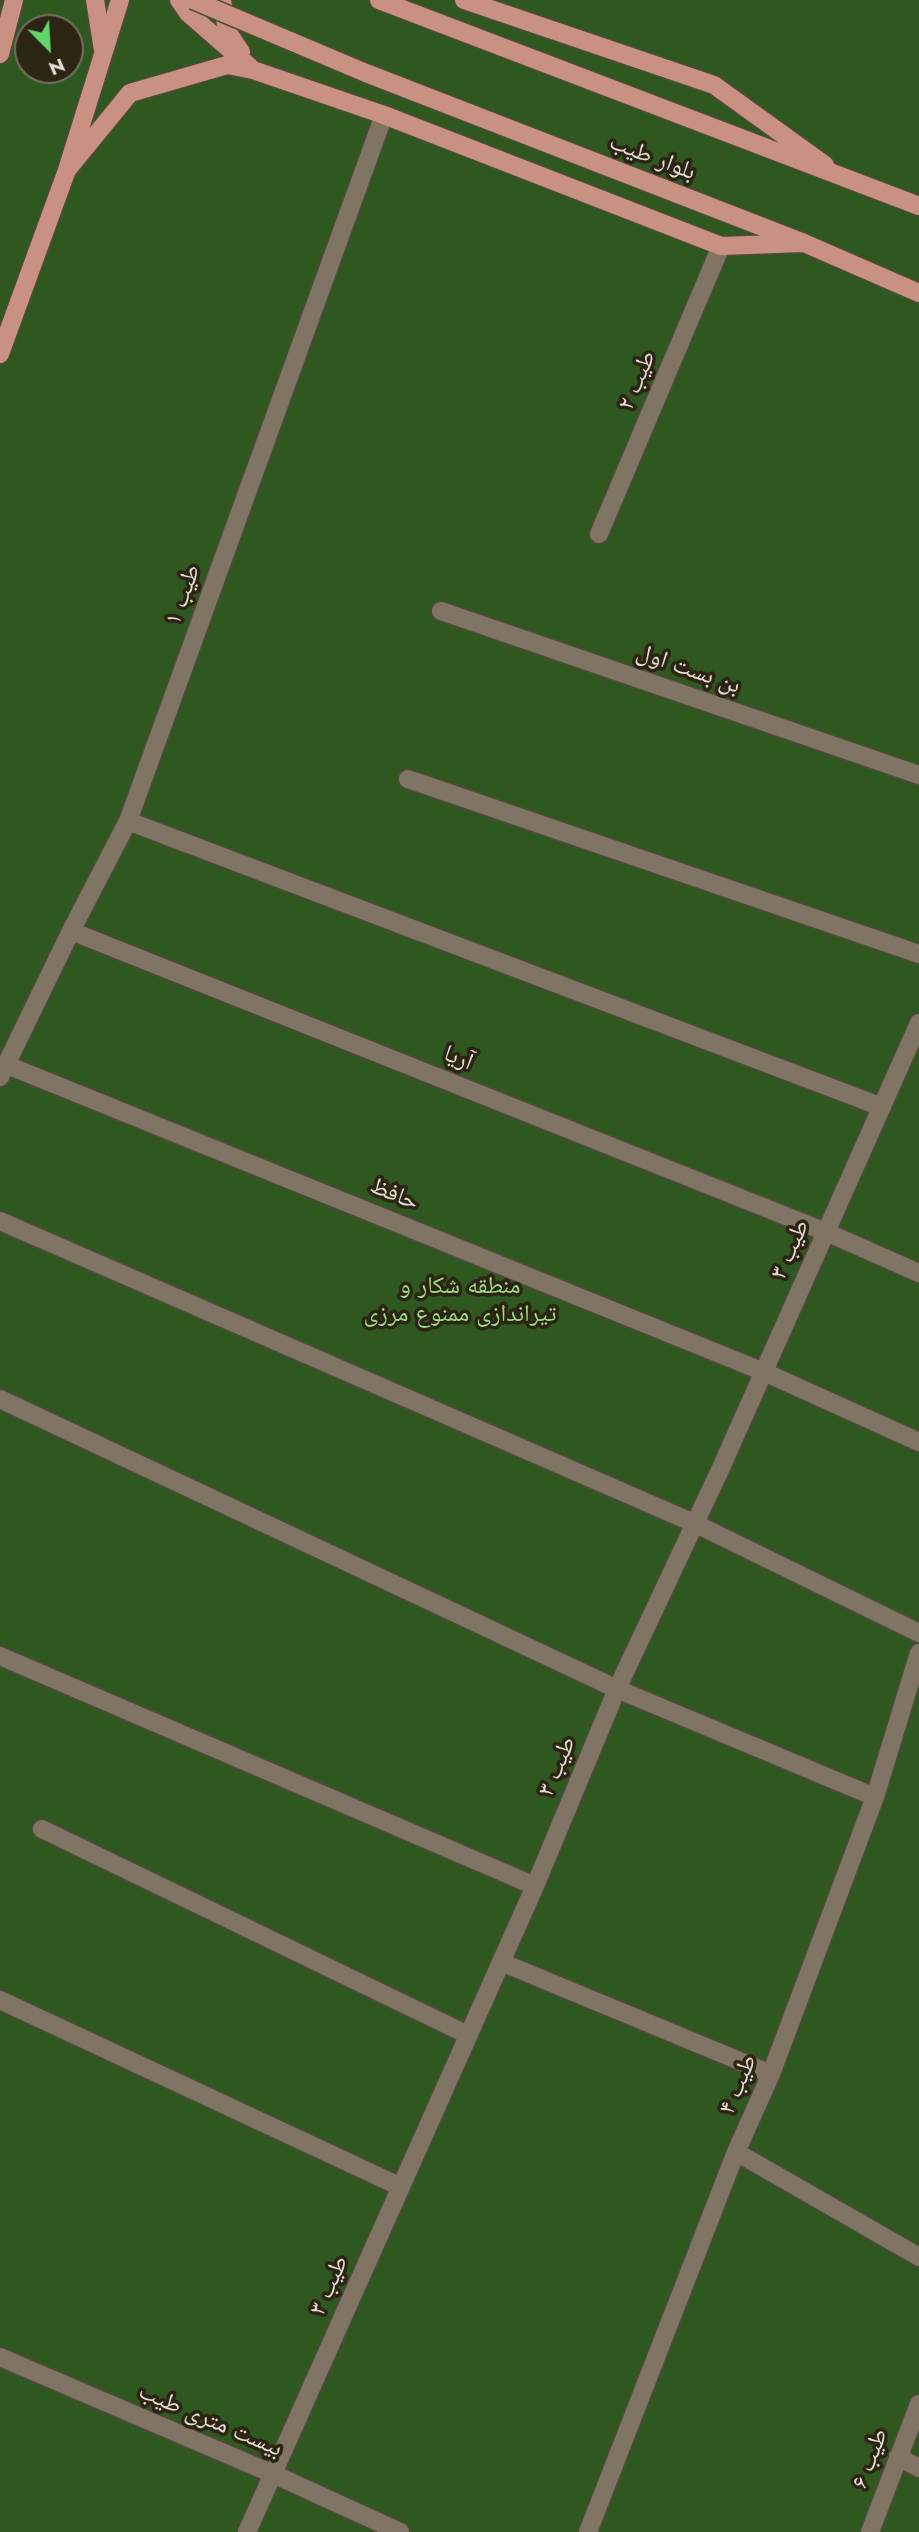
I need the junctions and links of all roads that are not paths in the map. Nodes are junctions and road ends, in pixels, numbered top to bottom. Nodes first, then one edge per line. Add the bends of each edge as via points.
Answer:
1 (15, 0) edge
2 (95, 0) edge
3 (120, 0) edge
4 (179, 0) edge
5 (193, 0) edge
6 (222, 0) edge
7 (379, 0) edge
8 (464, 0) edge
9 (0, 54) edge
10 (103, 54) junction
11 (253, 70) junction
12 (384, 115) junction
13 (67, 170) junction
14 (845, 180) junction
15 (919, 206) edge
16 (804, 243) junction
17 (721, 246) junction
18 (919, 293) edge
19 (0, 354) edge
20 (599, 534) dead end
21 (441, 611) dead end
22 (919, 775) edge
23 (408, 779) dead end
24 (128, 821) junction
25 (71, 931) junction
26 (919, 954) edge
27 (919, 1024) edge
28 (3, 1071) edge
29 (882, 1107) junction
30 (0, 1220) edge
31 (826, 1232) junction
32 (919, 1273) edge
33 (764, 1372) junction
34 (0, 1399) edge
35 (919, 1442) edge
36 (696, 1524) junction
37 (919, 1633) edge
38 (919, 1653) edge
39 (0, 1656) edge
40 (617, 1689) junction
41 (875, 1797) junction
42 (42, 1829) dead end
43 (535, 1886) junction
44 (501, 1962) junction
45 (0, 2000) edge
46 (468, 2035) junction
47 (771, 2074) junction
48 (736, 2152) junction
49 (401, 2187) junction
50 (919, 2257) edge
51 (0, 2357) edge
52 (919, 2404) edge
53 (898, 2457) junction
54 (919, 2468) edge
55 (273, 2474) junction
56 (247, 2532) edge
57 (400, 2532) edge
58 (589, 2532) edge
59 (870, 2532) edge

1 - 9 main road
2 - 10 main road
3 - 10 main road
4 - 11 main road
5 - 16 main road, بلوار طیب, bridge via 366,73
6 - 11 main road via 227,31
7 - 14 main road, بلوار طیب
8 - 14 main road via 714,85
10 - 13 main road
11 - 12 main road
11 - 13 main road via 227,65 130,93
12 - 17 main road
12 - 24 street, طیب ۱
13 - 19 main road
14 - 15 main road, بلوار طیب
16 - 17 main road
16 - 18 main road, بلوار طیب
17 - 20 street, طیب ۲
21 - 22 street, بن بست اول
23 - 26 street
24 - 25 street, طیب ۱
24 - 29 street
25 - 28 street, طیب ۱
25 - 31 street, آریا
27 - 29 street, طیب ۳
28 - 33 street, حافظ
29 - 31 street, طیب ۳
30 - 36 street
31 - 32 street, آریا
31 - 33 street, طیب ۳
33 - 35 street, حافظ
33 - 36 street, طیب ۳
34 - 40 street
36 - 37 street
36 - 40 street, طیب ۳
38 - 41 street, طیب ۴
39 - 43 street
40 - 41 street
40 - 43 street, طیب ۳
41 - 47 street, طیب ۴
42 - 46 street
43 - 44 street, طیب ۳
44 - 46 street, طیب ۳
44 - 47 street
45 - 49 street
46 - 49 street, طیب ۳
47 - 48 street, طیب ۴
48 - 50 street
48 - 58 street, طیب ۴
49 - 55 street, طیب ۳
51 - 55 street, بیست متری طیب
52 - 53 street, طیب ۶
53 - 54 street
53 - 59 street, طیب ۶
55 - 56 street, طیب ۳
55 - 57 street, بیست متری طیب

